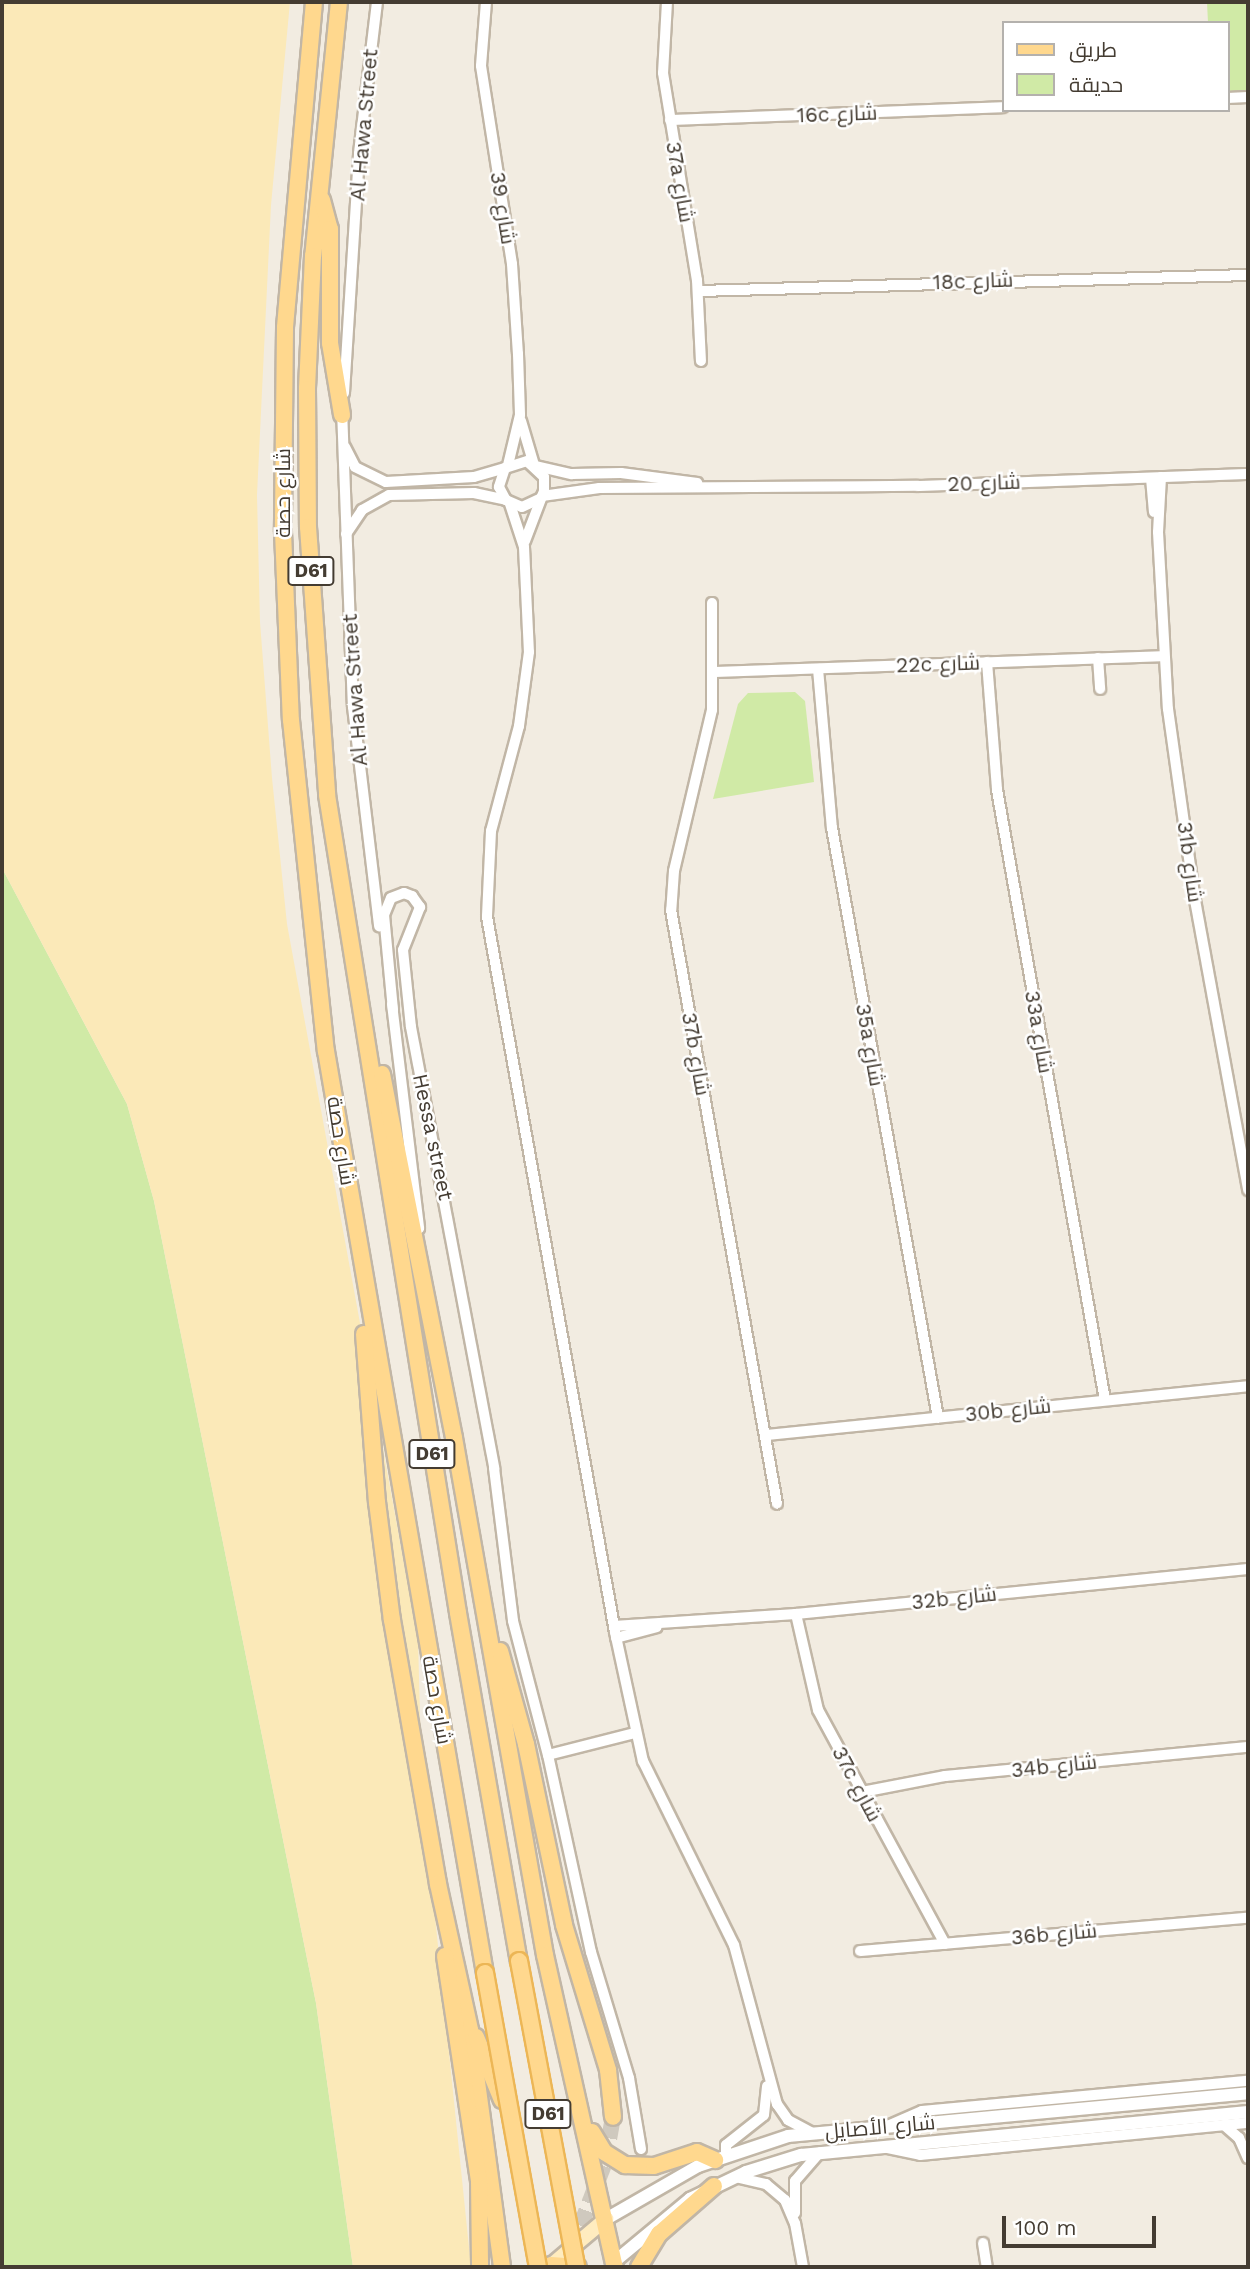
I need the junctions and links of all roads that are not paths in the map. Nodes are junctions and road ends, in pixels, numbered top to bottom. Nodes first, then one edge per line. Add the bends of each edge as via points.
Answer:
1 (314, 2) edge
2 (339, 2) edge
3 (377, 2) edge
4 (486, 2) edge
5 (667, 2) edge
6 (1248, 97) edge
7 (1229, 98) edge
8 (1002, 107) edge
9 (670, 120) junction
10 (320, 195) junction
11 (1248, 275) edge
12 (699, 291) junction
13 (701, 361) dead end
14 (520, 415) junction
15 (342, 423) junction
16 (535, 465) junction
17 (506, 467) junction
18 (1248, 474) edge
19 (1156, 477) junction
20 (720, 485) junction
21 (540, 498) junction
22 (508, 502) junction
23 (346, 534) junction
24 (524, 547) junction
25 (712, 603) dead end
26 (1163, 656) junction
27 (1098, 658) junction
28 (987, 662) junction
29 (818, 669) junction
30 (713, 672) junction
31 (1100, 689) dead end
32 (351, 946) junction
33 (393, 1010) junction
34 (1248, 1185) edge
35 (415, 1250) junction
36 (362, 1275) junction
37 (1248, 1386) edge
38 (1105, 1400) junction
39 (938, 1418) junction
40 (767, 1435) junction
41 (778, 1504) dead end
42 (1248, 1569) edge
43 (483, 1600) junction
44 (796, 1614) junction
45 (614, 1626) junction
46 (659, 1626) junction
47 (616, 1638) junction
48 (635, 1733) junction
49 (1248, 1747) edge
50 (548, 1755) junction
51 (862, 1792) junction
52 (438, 1884) junction
53 (1248, 1918) edge
54 (945, 1944) junction
55 (860, 1951) dead end
56 (470, 2029) junction
57 (763, 2055) junction
58 (1248, 2081) edge
59 (1248, 2093) edge
60 (577, 2094) junction
61 (1248, 2112) edge
62 (1205, 2116) junction
63 (613, 2117) tunnel mouth
64 (1248, 2123) edge
65 (1224, 2126) junction
66 (884, 2127) junction
67 (811, 2133) junction
68 (878, 2144) junction
69 (641, 2149) dead end
70 (820, 2151) junction
71 (721, 2158) junction
72 (1248, 2158) edge
73 (734, 2177) junction
74 (714, 2186) junction
75 (606, 2218) junction
76 (795, 2223) junction
77 (983, 2243) dead end
78 (612, 2265) edge
79 (480, 2267) edge
80 (502, 2267) edge
81 (544, 2267) edge
82 (577, 2267) edge
83 (639, 2267) edge
84 (803, 2267) edge
85 (987, 2267) edge

1 - 36 main road, شارع حصة / D61 via 285,328 285,624 314,957
2 - 10 main road, شارع حصة / D61
3 - 15 street, Al Hawa Street via 359,153
4 - 14 street, شارع 39 via 481,66 514,289
5 - 9 street, 37a شارع via 662,49
6 - 7 street
8 - 9 street, 16c شارع
9 - 12 street, 37a شارع
10 - 15 main road via 329,218 328,323
10 - 32 main road, شارع حصة / D61 via 308,320 308,527 327,796
11 - 12 street, 18c شارع
12 - 13 street, 37a شارع
14 - 16 street, شارع 39
14 - 17 street, شارع 39
15 - 17 street via 348,458 355,467 386,482 474,477
15 - 23 street, Al Hawa Street
16 - 17 street via 522,461
16 - 20 street, شارع 20 via 572,474 634,474
16 - 21 street via 544,477
17 - 22 street via 499,482
18 - 19 street, شارع 20
19 - 20 street, شارع 20 via 918,486
19 - 26 street, 31b شارع
20 - 21 street, شارع 20 via 583,489
21 - 22 street via 522,507
21 - 24 street
22 - 23 street via 474,493 389,495 362,510
22 - 24 street
23 - 33 street, Al Hawa Street via 353,707 373,888
24 - 45 street via 528,681 491,831 487,917
25 - 30 street, 37b شارع
26 - 27 street, 22c شارع
26 - 34 street, 31b شارع via 1195,900
27 - 28 street, 22c شارع
27 - 31 street
28 - 29 street, 22c شارع
28 - 38 street, 33a شارع via 999,804
29 - 30 street, 22c شارع
29 - 39 street, 35a شارع via 830,815
30 - 40 street, 37b شارع via 709,729 674,871 671,909
32 - 35 main road, شارع حصة / D61 via 370,1012
32 - 82 main road, شارع حصة / D61, bridge via 460,1625
33 - 35 street, Al Hawa Street via 418,1208
33 - 50 street, Hessa street via 384,915 391,898 404,893 416,899 420,908 403,950 416,1053 496,1478 511,1610
35 - 43 main road, شارع حصة / D61
36 - 52 main road via 377,1502 392,1620
36 - 81 main road, شارع حصة / D61, bridge via 485,1973
37 - 38 street, 30b شارع
38 - 39 street, 30b شارع
39 - 40 street, 30b شارع
40 - 41 street, 37b شارع
42 - 44 street, 32b شارع
43 - 60 main road, D61 via 536,1909
43 - 63 main road via 519,1715 568,1938 606,2062
44 - 46 street, 32b شارع
44 - 51 street, 37c شارع via 813,1696
45 - 46 street, 32b شارع
45 - 47 street
46 - 47 street, 32b شارع
47 - 48 street
48 - 50 street
48 - 57 street via 654,1788 734,1945
49 - 51 street, 34b شارع via 945,1776
50 - 69 street via 591,1952 629,2078
51 - 54 street, 37c شارع
52 - 56 main road
52 - 79 main road via 448,1983 479,2181
53 - 54 street, 36b شارع
54 - 55 street, 36b شارع
56 - 80 main road
56 - 81 main road via 497,2082 528,2247
57 - 67 street via 780,2110
57 - 71 street via 766,2109 756,2126 726,2145
58 - 66 street via 922,2111
59 - 66 street, شارع الأصايل
60 - 71 main road via 598,2146 619,2162 647,2167 697,2152
60 - 75 main road
61 - 62 street, شارع الأصايل
62 - 65 street
62 - 68 street, شارع الأصايل
64 - 65 street
65 - 68 street via 920,2155 897,2153
65 - 72 street via 1239,2138
66 - 67 street, شارع الأصايل
67 - 71 street, شارع الأصايل via 770,2140
68 - 70 street, شارع الأصايل
70 - 73 street, شارع الأصايل
70 - 76 street via 795,2180
71 - 75 street, شارع الأصايل
73 - 74 street, شارع الأصايل
73 - 76 street via 776,2190
74 - 78 street, شارع الأصايل via 671,2211
74 - 83 main road via 659,2234
75 - 78 main road
75 - 81 main road, شارع الأصايل
76 - 84 street
77 - 85 street
81 - 82 main road

